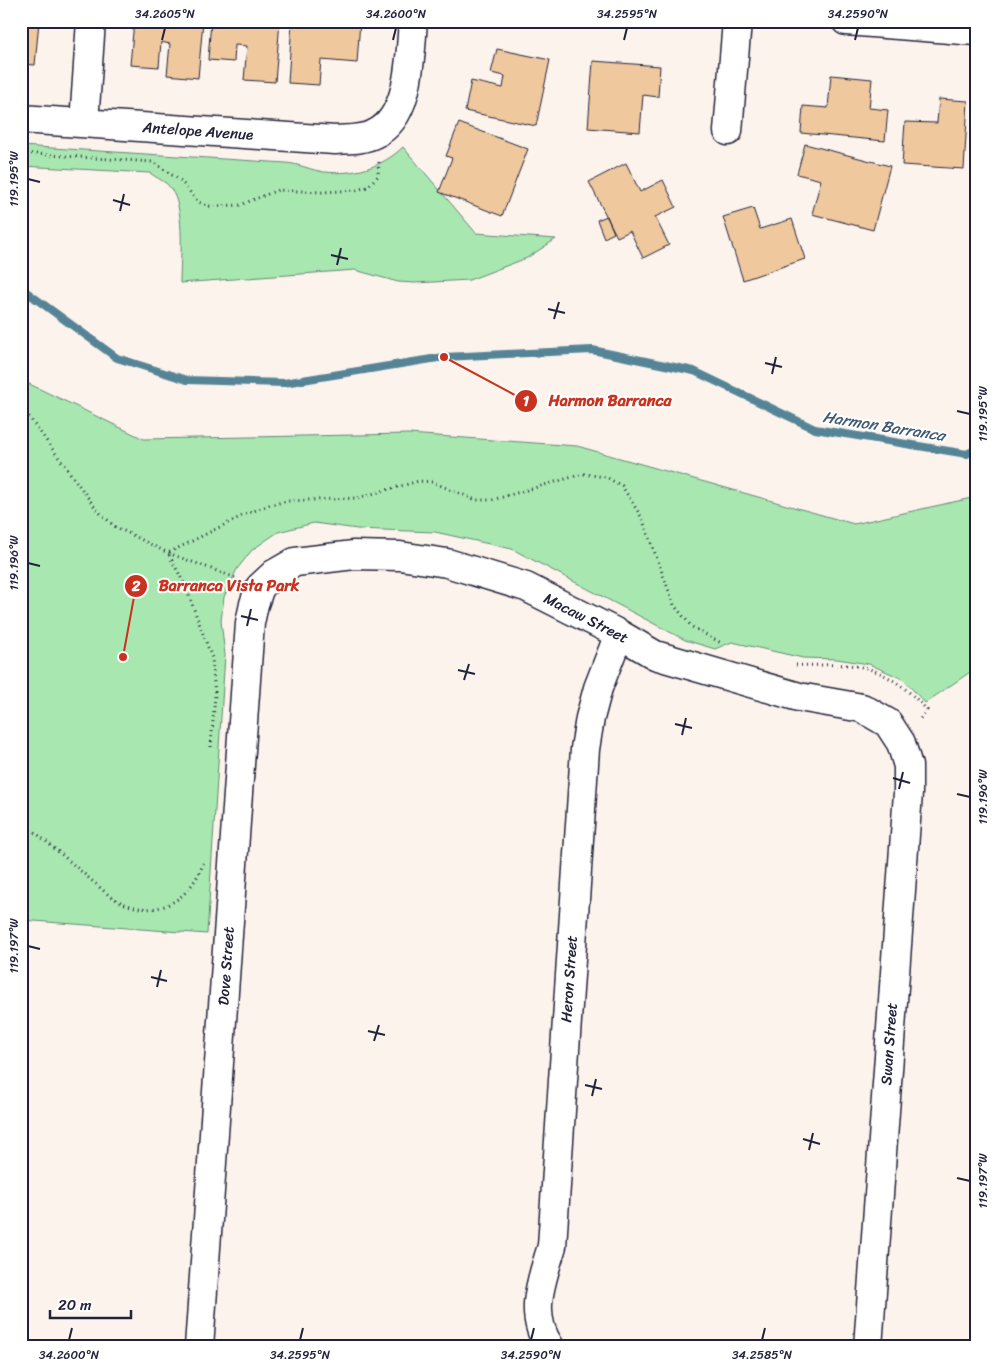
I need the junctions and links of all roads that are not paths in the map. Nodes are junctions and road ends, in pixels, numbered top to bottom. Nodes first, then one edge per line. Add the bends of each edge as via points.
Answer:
1 (91, 21) edge
2 (413, 21) edge
3 (737, 21) edge
4 (846, 21) edge
5 (976, 31) edge
6 (21, 119) edge
7 (84, 123) junction
8 (728, 131) dead end
9 (260, 587) joint
10 (619, 634) junction
11 (901, 743) joint
12 (545, 1337) edge
13 (199, 1347) edge
14 (868, 1347) edge

1 - 7 street
2 - 7 street, Antelope Avenue via 409,72 399,107 388,123 374,134 335,140
3 - 8 street
4 - 5 street
6 - 7 street, Antelope Avenue
9 - 10 street, Macaw Street via 295,562 354,555 400,556 448,563 526,587
9 - 13 street, Dove Street via 250,624
10 - 11 street, Macaw Street via 656,655 799,697 862,708 888,724
10 - 12 street, Heron Street via 598,688 584,749 552,1246 537,1299
11 - 14 street, Swan Street via 908,766 908,793

